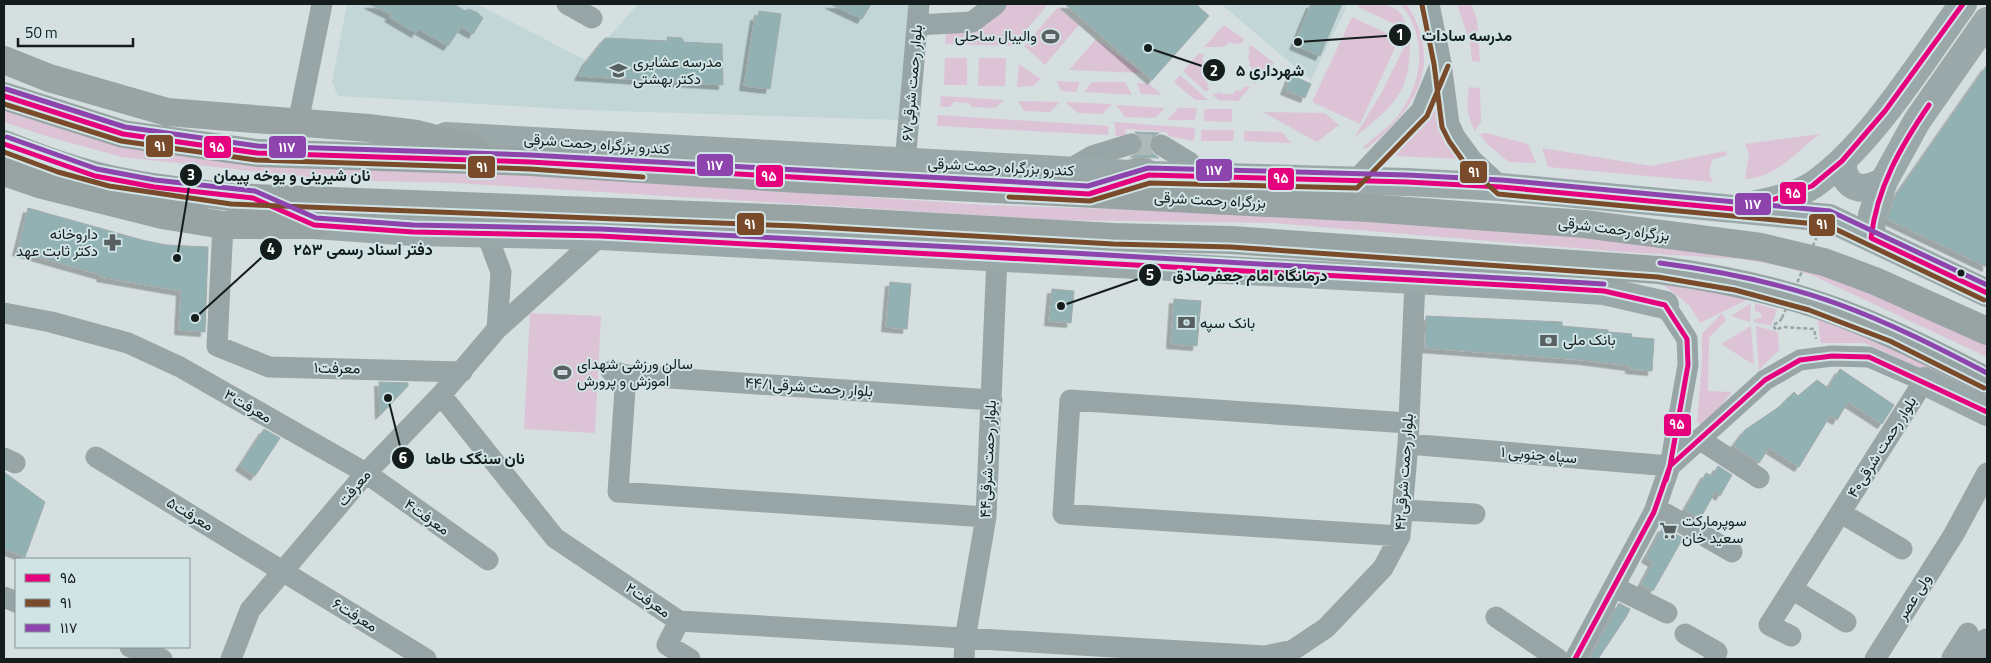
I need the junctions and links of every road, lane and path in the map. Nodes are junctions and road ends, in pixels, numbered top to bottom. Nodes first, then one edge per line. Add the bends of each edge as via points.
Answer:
1 (322, 4) edge
2 (567, 4) edge
3 (996, 4) edge
4 (1428, 4) edge
5 (1963, 4) edge
6 (918, 14) edge
7 (592, 18) dead end
8 (1987, 21) edge
9 (4, 60) edge
10 (1441, 63) junction
11 (4, 96) edge
12 (298, 124) junction
13 (417, 134) junction
14 (4, 144) edge
15 (1131, 144) tunnel mouth
16 (1160, 145) tunnel mouth
17 (1842, 161) junction
18 (530, 162) junction
19 (905, 163) junction
20 (1068, 170) junction
21 (4, 172) edge
22 (1149, 175) junction
23 (1202, 177) junction
24 (1355, 181) junction
25 (1884, 181) junction
26 (1501, 188) junction
27 (1089, 194) junction
28 (253, 198) junction
29 (364, 202) junction
30 (1734, 209) junction
31 (222, 225) junction
32 (314, 225) junction
33 (1821, 227) dead end
34 (486, 232) junction
35 (600, 236) junction
36 (1113, 237) junction
37 (1871, 238) junction
38 (997, 257) junction
39 (1072, 260) junction
40 (1415, 280) junction
41 (1987, 293) edge
42 (1665, 305) joint
43 (4, 313) edge
44 (497, 329) junction
45 (1987, 332) edge
46 (1817, 344) dead end
47 (462, 372) junction
48 (1924, 381) junction
49 (1987, 381) edge
50 (441, 395) junction
51 (992, 400) junction
52 (1987, 412) edge
53 (1408, 423) junction
54 (1699, 439) junction
55 (1408, 444) junction
56 (96, 457) dead end
57 (1670, 466) junction
58 (366, 473) junction
59 (1987, 473) edge
60 (1759, 478) dead end
61 (1656, 508) junction
62 (1402, 510) junction
63 (1841, 513) junction
64 (1475, 514) dead end
65 (986, 517) junction
66 (1400, 536) junction
67 (1902, 549) dead end
68 (1732, 552) dead end
69 (488, 560) dead end
70 (284, 571) junction
71 (1614, 587) junction
72 (1792, 589) junction
73 (1667, 613) dead end
74 (1496, 617) dead end
75 (679, 621) junction
76 (1846, 622) dead end
77 (1685, 634) dead end
78 (1791, 636) dead end
79 (1977, 636) edge
80 (133, 648) edge
81 (964, 649) edge
82 (162, 659) edge
83 (231, 659) edge
84 (426, 659) edge
85 (690, 659) edge
86 (1558, 659) edge
87 (1575, 659) edge
88 (1714, 659) edge
89 (1875, 659) edge
90 (1954, 659) edge
91 (1974, 659) edge

1 - 12 street
2 - 7 street
3 - 6 street via 972,22
4 - 10 street
5 - 17 main road via 1885,111
6 - 19 street, بلوار رحمت شرقی۶۷
8 - 25 main road via 1917,121
9 - 12 highway via 49,78 167,112
10 - 24 street via 1421,111
10 - 26 street via 1449,124 1455,137 1472,160
11 - 18 highway, بزرگراه رحمت شرقی via 123,134 175,143 257,153
12 - 13 highway
13 - 18 highway
13 - 19 main road, کندرو بزرگراه رحمت شرقی
14 - 28 highway via 95,176 154,187
15 - 20 street via 1092,156
16 - 23 street via 1189,162
17 - 25 main road via 1842,171 1854,186 1873,187
17 - 30 main road via 1812,186
18 - 27 highway, بزرگراه رحمت شرقی
19 - 20 main road, کندرو بزرگراه رحمت شرقی
20 - 22 main road, کندرو بزرگراه رحمت شرقی
21 - 31 highway via 42,185 162,215
22 - 23 main road, کندرو بزرگراه رحمت شرقی
22 - 27 highway
23 - 24 main road, کندرو بزرگراه رحمت شرقی
24 - 26 main road, کندرو بزرگراه رحمت شرقی
25 - 37 main road via 1872,215
26 - 30 main road, کندرو بزرگراه رحمت شرقی
27 - 45 highway, بزرگراه رحمت شرقی via 1368,208 1584,224 1761,247 1824,262
28 - 29 highway
28 - 32 highway
29 - 32 highway
29 - 36 highway via 797,219
30 - 37 main road, کندرو بزرگراه رحمت شرقی via 1829,218
31 - 32 highway
31 - 47 street, معرفت۱ via 217,346 269,367
32 - 34 main road via 412,232
33 - 46 path, bridge via 1782,318 1773,325 1773,328 1814,329
34 - 35 main road
34 - 44 street via 501,272
35 - 38 main road
35 - 44 street, معرفت
36 - 39 highway
36 - 49 highway via 1326,246 1709,276 1812,303 1860,320
37 - 41 main road, کندرو بزرگراه رحمت شرقی
38 - 39 main road
38 - 51 street, ۴۴بلوار رحمت شرقی
39 - 40 main road
40 - 42 main road via 1604,292
40 - 53 street, بلوار رحمت شرقی۴۲
42 - 57 street via 1687,339 1688,366
43 - 58 street, معرفت۳ via 52,322 128,343 180,367
44 - 47 street, معرفت
47 - 50 street, معرفت
48 - 52 main road
48 - 54 street via 1868,357 1832,356 1800,360 1765,380
48 - 63 street, بلوار رحمت شرقی۴۰
50 - 58 street, معرفت
50 - 75 street, معرفت۲ via 555,538
51 - 65 street, ۴۴بلوار رحمت شرقی
51 - 65 street, بلوار رحمت شرقی۴۴/۱ via 619,373 618,492
53 - 55 street, بلوار رحمت شرقی۴۲
53 - 66 street via 1070,400 1063,514
54 - 57 street
54 - 60 street
55 - 57 street, ۱ سپاه جنوبی
55 - 62 street, بلوار رحمت شرقی۴۲
56 - 70 street, معرفت۵
57 - 61 street
58 - 69 street, معرفت۴
58 - 70 street, معرفت
59 - 89 street, ولی عصر via 1954,534
61 - 68 street
61 - 71 street
62 - 64 street
62 - 66 street, بلوار رحمت شرقی۴۲
63 - 67 street
63 - 72 street, بلوار رحمت شرقی۴۰
65 - 81 street, ۴۴بلوار رحمت شرقی
66 - 81 street, بلوار رحمت شرقی۴۲ via 1384,568 1326,628 1293,650 1265,656
70 - 83 street, معرفت via 250,610
70 - 84 street, معرفت۶
71 - 73 street
71 - 87 street
72 - 76 street
72 - 78 street, بلوار رحمت شرقی۴۰ via 1769,625
74 - 86 street
75 - 81 street, معرفت۲
75 - 85 street via 668,645
77 - 88 street via 1717,652
79 - 90 street
79 - 91 street
80 - 82 street

